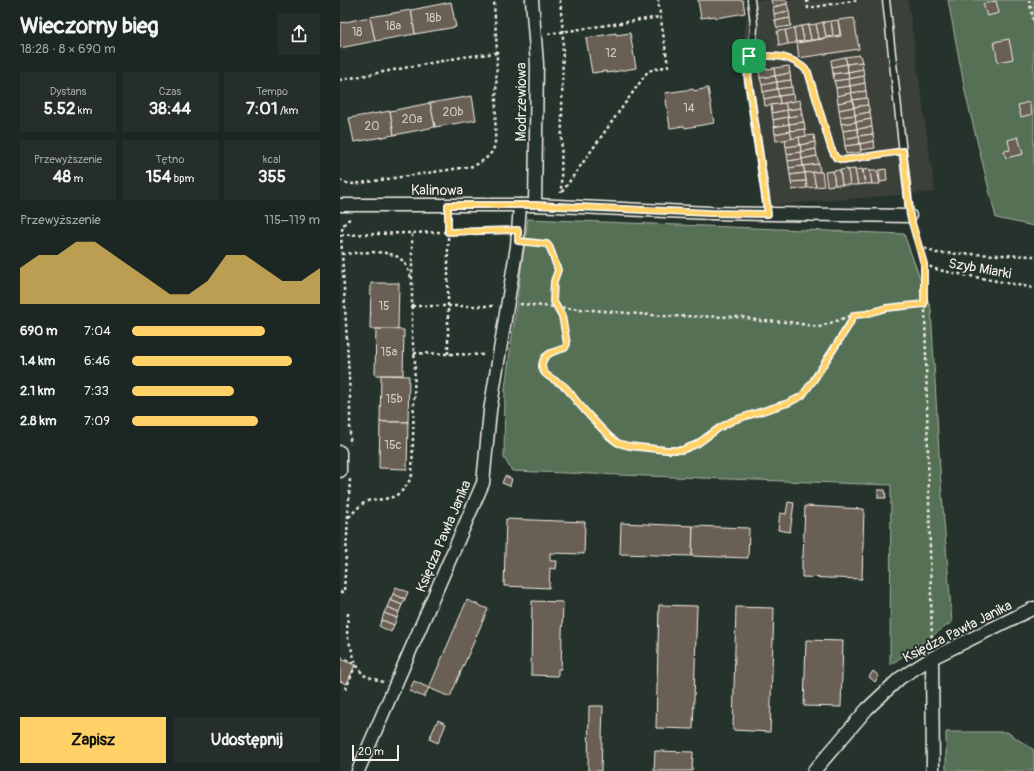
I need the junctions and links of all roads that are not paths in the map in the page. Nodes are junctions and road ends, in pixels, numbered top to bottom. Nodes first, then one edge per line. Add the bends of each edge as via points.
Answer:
1 (532, 0) edge
2 (750, 0) edge
3 (886, 0) edge
4 (340, 205) edge
5 (520, 205) junction
6 (535, 205) junction
7 (768, 214) junction
8 (910, 216) joint
9 (345, 450) edge
10 (340, 471) edge
11 (1034, 608) edge
12 (932, 658) junction
13 (358, 771) edge
14 (814, 771) edge
15 (933, 771) edge

1 - 6 street, Modrzewiowa via 537,64
2 - 7 lane via 754,30 748,78
3 - 8 lane
4 - 5 street, Kalinowa
5 - 6 street, Kalinowa
5 - 13 street, Księdza Pawła Janika via 518,236 489,418 483,483
6 - 7 street, Kalinowa
7 - 8 street, Kalinowa
9 - 10 street
11 - 12 street, Księdza Pawła Janika
12 - 14 street, Księdza Pawła Janika via 900,678 867,709
12 - 15 street

